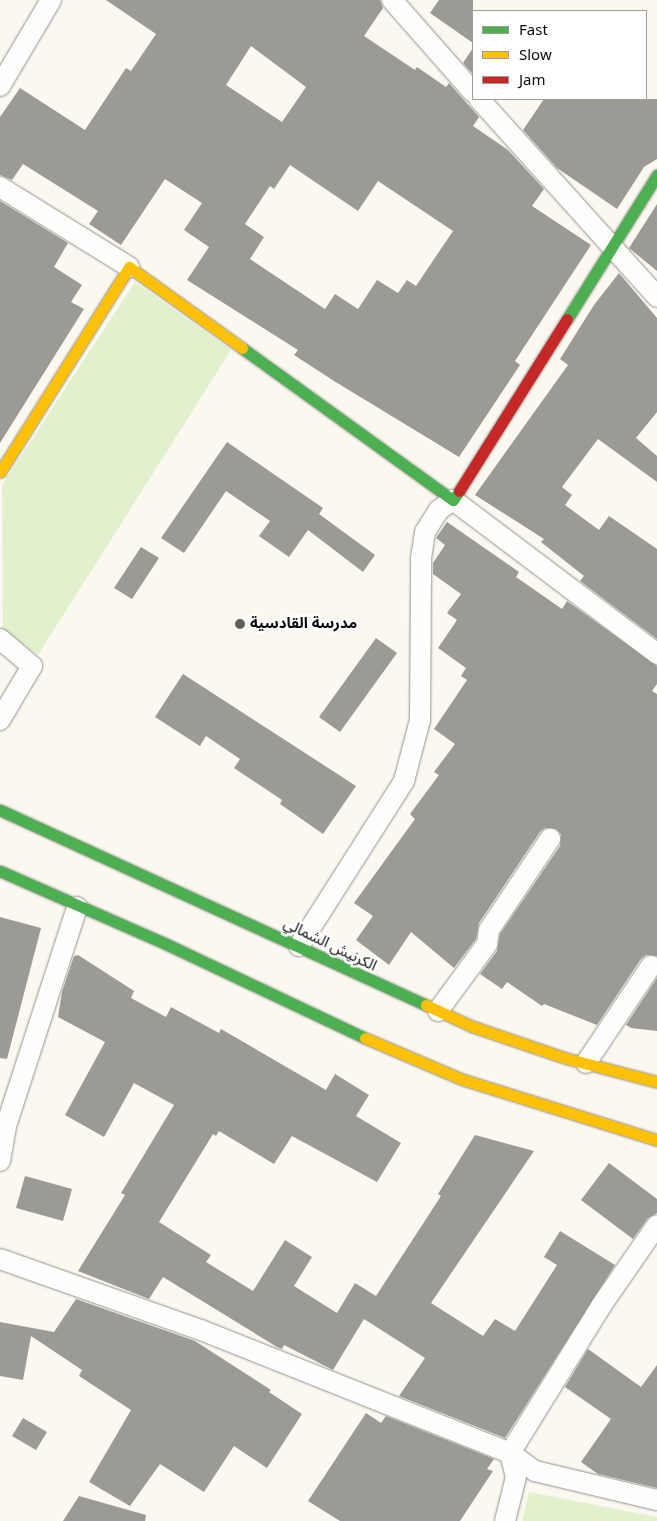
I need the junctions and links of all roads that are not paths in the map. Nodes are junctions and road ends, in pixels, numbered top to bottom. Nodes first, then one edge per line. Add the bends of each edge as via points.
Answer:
1 (51, 0) edge
2 (392, 0) edge
3 (0, 86) edge
4 (472, 91) edge
5 (480, 100) edge
6 (657, 175) edge
7 (0, 187) edge
8 (611, 248) junction
9 (129, 267) junction
10 (657, 297) edge
11 (0, 472) edge
12 (453, 500) junction
13 (0, 639) edge
14 (657, 654) edge
15 (0, 720) edge
16 (0, 810) edge
17 (550, 839) dead end
18 (0, 871) edge
19 (77, 907) junction
20 (299, 946) junction
21 (651, 966) dead end
22 (438, 1011) junction
23 (586, 1063) junction
24 (657, 1082) edge
25 (657, 1140) edge
26 (0, 1161) edge
27 (657, 1225) edge
28 (0, 1260) edge
29 (510, 1453) junction
30 (657, 1500) edge
31 (506, 1521) edge

1 - 3 street
2 - 4 street
5 - 8 street
6 - 8 main road
7 - 9 street
8 - 10 street
8 - 12 main road
9 - 11 main road
9 - 12 main road
12 - 14 street
12 - 20 street via 439,510 425,532 421,558 420,720 404,780
13 - 15 street via 32,666
16 - 20 main road, الكرنيش الشمالي
17 - 22 street via 489,930 487,944
18 - 19 main road
19 - 25 main road via 164,943 365,1038 461,1079
19 - 26 street via 7,1123
20 - 22 main road, الكرنيش الشمالي
21 - 23 street
22 - 23 main road, الكرنيش الشمالي via 472,1026
23 - 24 main road, الكرنيش الشمالي
27 - 29 street via 600,1306
28 - 29 street via 201,1330
29 - 30 street via 535,1471
29 - 31 street via 516,1477

